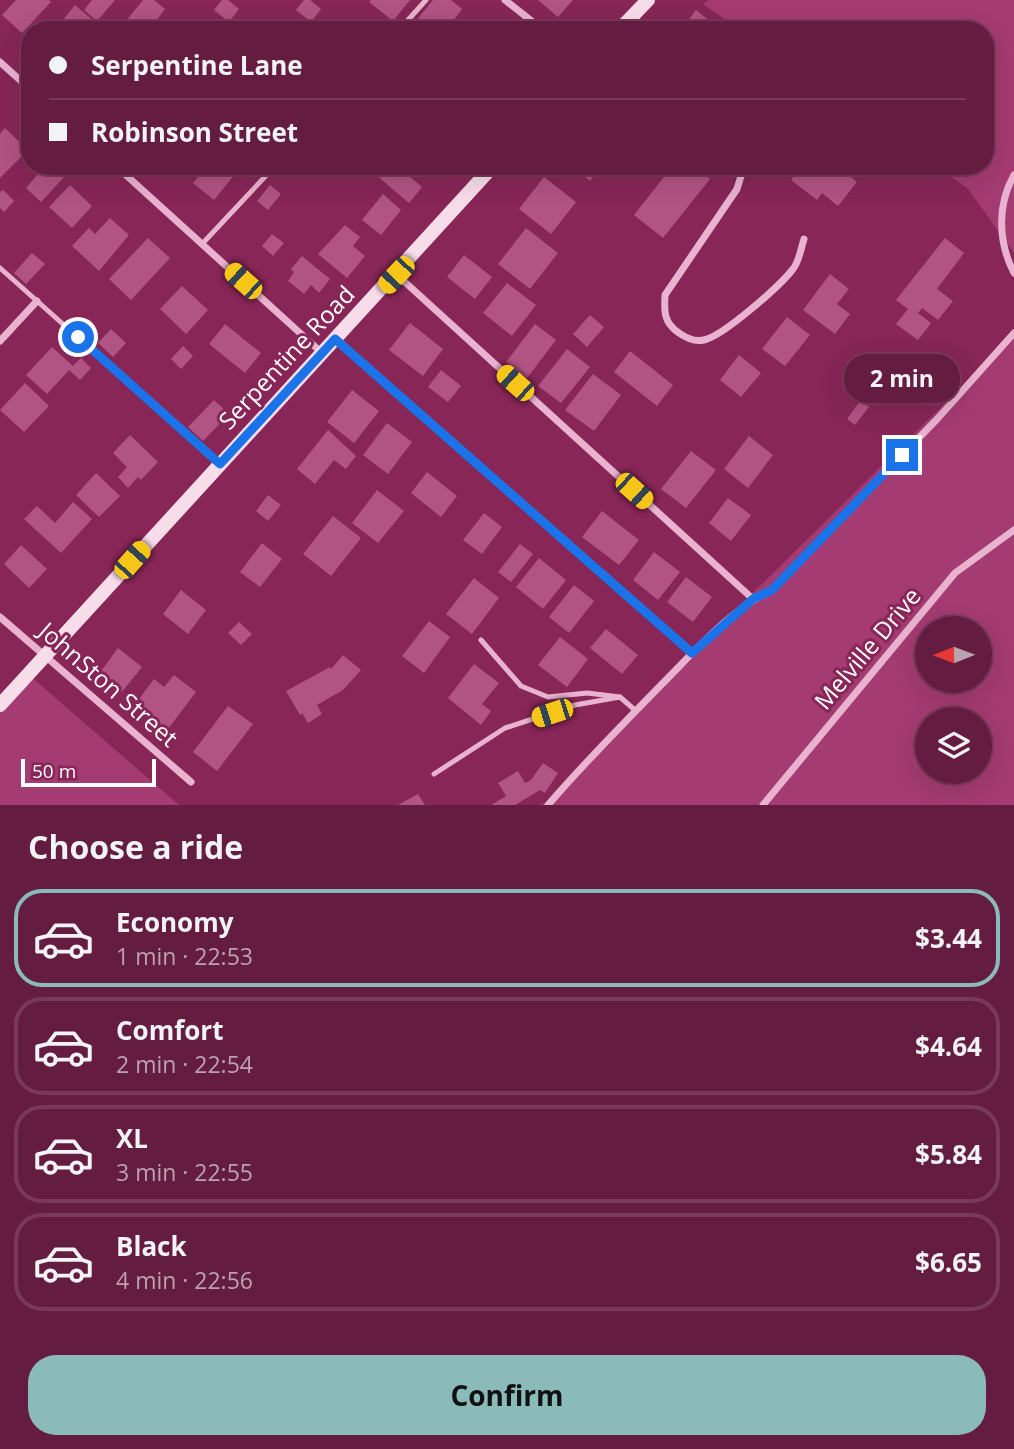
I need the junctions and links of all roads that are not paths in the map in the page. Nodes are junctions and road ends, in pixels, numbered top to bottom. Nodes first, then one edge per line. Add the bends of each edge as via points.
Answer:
1 (426, 0) edge
2 (505, 0) edge
3 (648, 0) edge
4 (407, 21) edge
5 (532, 21) edge
6 (629, 21) edge
7 (0, 62) edge
8 (21, 81) edge
9 (126, 175) edge
10 (267, 175) edge
11 (485, 175) edge
12 (741, 175) edge
13 (1014, 175) edge
14 (804, 239) dead end
15 (202, 244) junction
16 (0, 268) edge
17 (1014, 273) edge
18 (396, 275) junction
19 (37, 301) junction
20 (1014, 333) edge
21 (335, 339) junction
22 (0, 341) edge
23 (323, 353) junction
24 (220, 464) junction
25 (1014, 530) edge
26 (753, 599) junction
27 (0, 617) edge
28 (481, 640) dead end
29 (692, 653) junction
30 (45, 656) junction
31 (620, 697) junction
32 (0, 705) edge
33 (636, 710) junction
34 (434, 774) dead end
35 (191, 782) dead end
36 (548, 805) edge
37 (763, 805) edge

1 - 4 lane
2 - 5 street
3 - 6 street
7 - 8 street
9 - 15 street
10 - 15 lane
11 - 18 street, Serpentine Road
12 - 14 street via 737,189 665,295 663,314 671,328 687,339 701,341 717,335 794,268
13 - 17 street via 1002,203 1002,230
15 - 23 street
16 - 19 lane
18 - 21 street, Serpentine Road
18 - 26 street
19 - 22 street
19 - 24 lane
20 - 26 street via 772,590
21 - 23 street, Serpentine Road
21 - 29 street
23 - 24 street, Serpentine Road
24 - 30 street, Serpentine Road
25 - 37 street, Melville Drive via 956,573
26 - 29 street
27 - 30 street, JohnSton Street
28 - 31 lane via 521,686 548,698 587,693
29 - 33 street
30 - 32 street, Serpentine Road
30 - 35 street, JohnSton Street
31 - 33 lane
31 - 34 lane via 575,705 505,728
33 - 36 street

